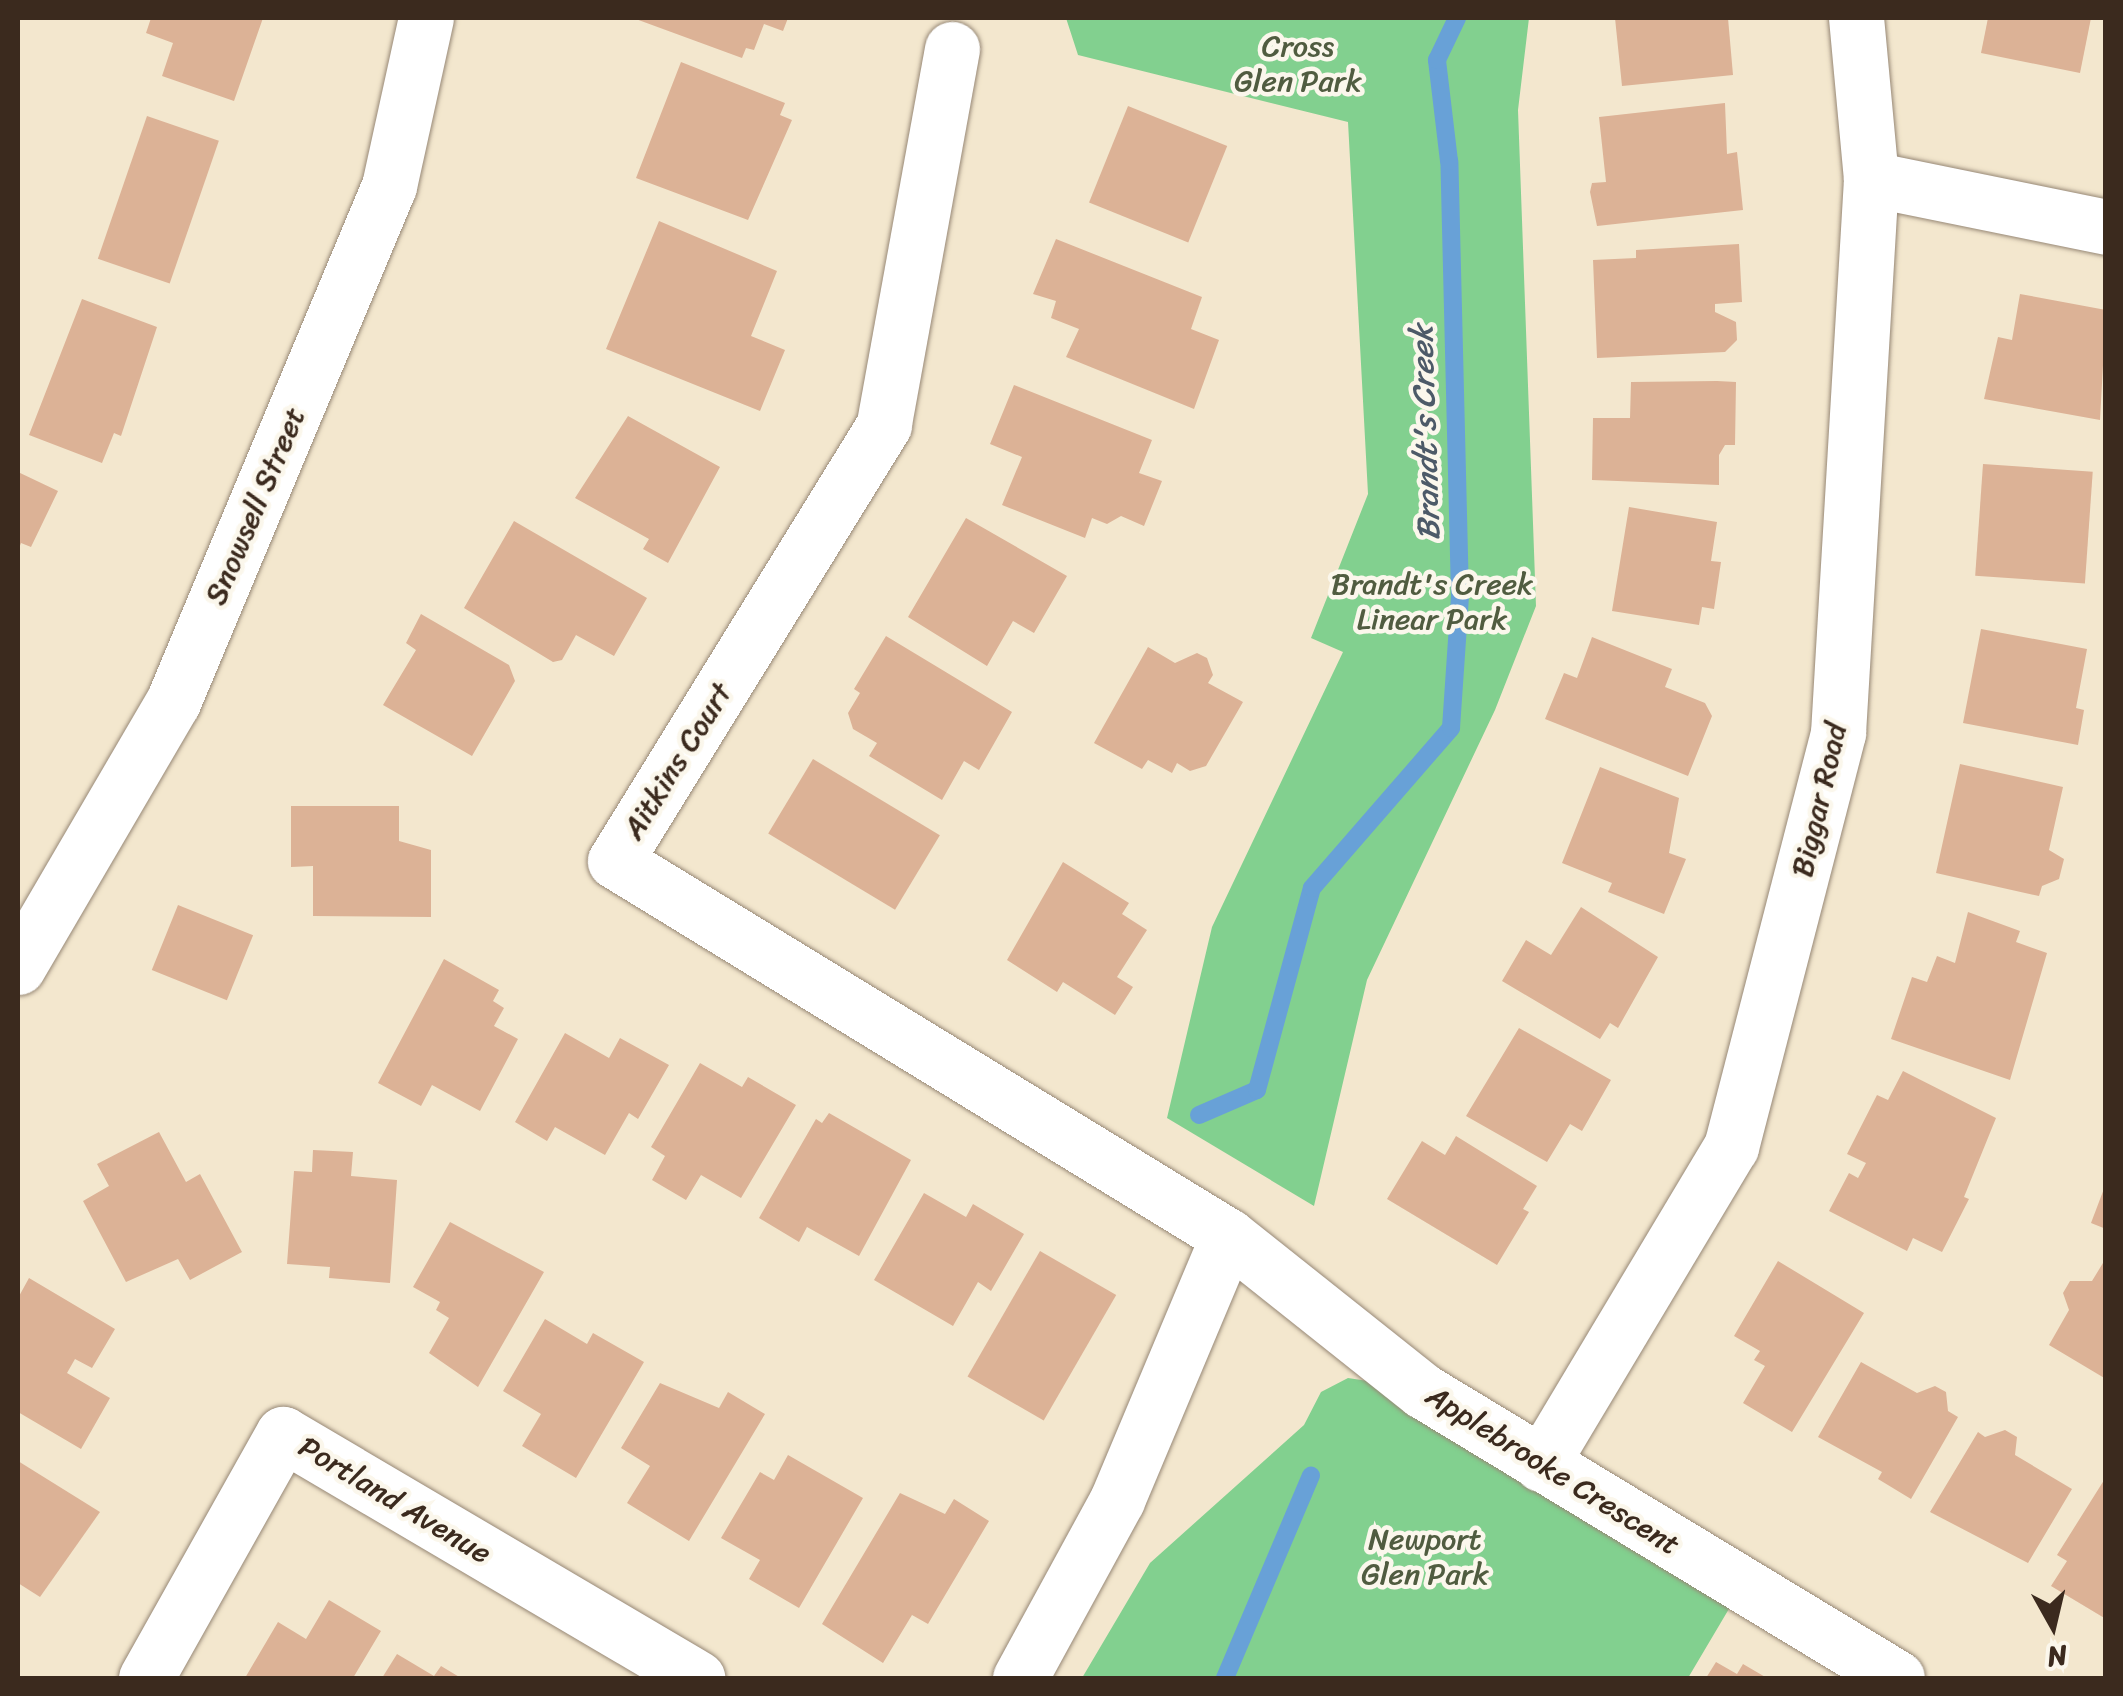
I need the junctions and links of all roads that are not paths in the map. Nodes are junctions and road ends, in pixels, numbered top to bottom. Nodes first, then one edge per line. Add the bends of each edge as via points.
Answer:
1 (426, 18) edge
2 (1856, 18) edge
3 (952, 49) dead end
4 (1871, 179) junction
5 (2106, 227) edge
6 (18, 967) edge
7 (1228, 1236) junction
8 (1541, 1464) junction
9 (146, 1678) edge
10 (697, 1678) edge
11 (1020, 1678) edge
12 (1896, 1678) edge

1 - 6 street, Snowsell Street via 390,186 173,702
2 - 4 street, Biggar Road
3 - 7 street, Aitkins Court via 884,425 615,862
4 - 5 street
4 - 8 street, Biggar Road via 1834,752 1732,1147
7 - 8 street, Applebrooke Crescent via 1423,1391
7 - 11 street via 1117,1500
8 - 12 street, Applebrooke Crescent
9 - 10 street, Portland Avenue via 283,1434

